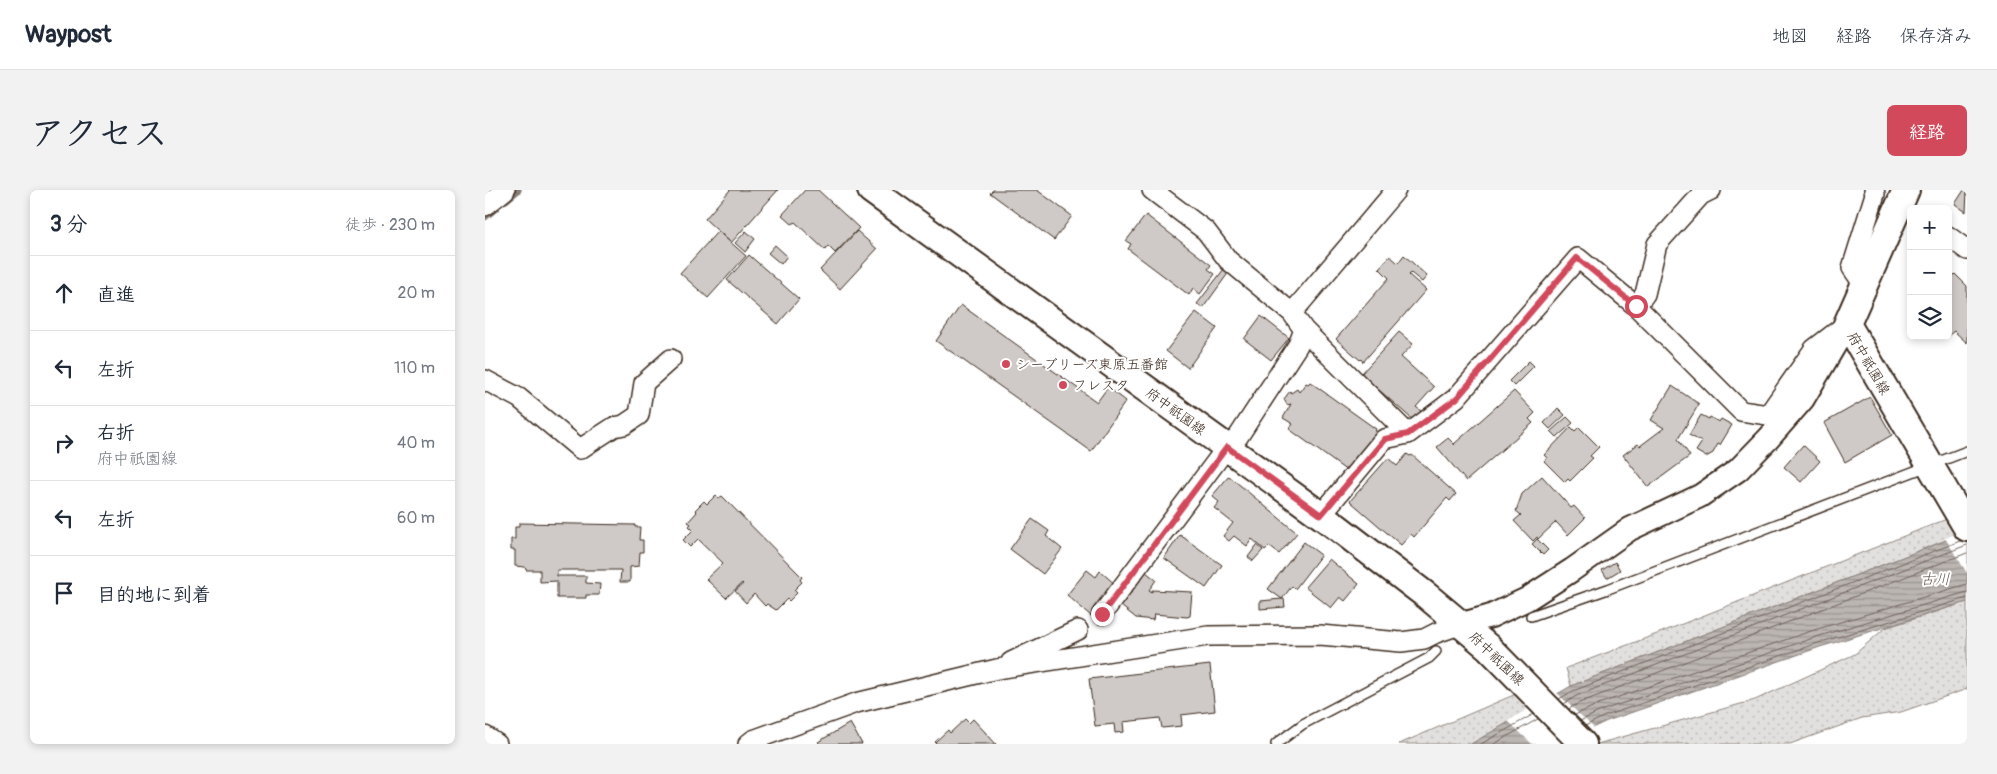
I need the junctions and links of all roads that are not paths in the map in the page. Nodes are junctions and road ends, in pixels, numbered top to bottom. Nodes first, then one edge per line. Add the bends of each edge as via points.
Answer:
1 (505, 190) edge
2 (871, 190) edge
3 (1152, 190) edge
4 (1396, 190) edge
5 (1711, 190) edge
6 (1874, 190) edge
7 (1906, 200) edge
8 (485, 206) edge
9 (1952, 239) edge
10 (1967, 250) edge
11 (1864, 285) junction
12 (1636, 306) junction
13 (1292, 313) junction
14 (1847, 324) junction
15 (1304, 330) junction
16 (671, 359) dead end
17 (485, 380) edge
18 (1408, 434) junction
19 (1227, 447) junction
20 (1967, 451) edge
21 (1931, 468) junction
22 (1321, 515) junction
23 (1967, 528) edge
24 (1102, 614) dead end
25 (1531, 616) dead end
26 (1462, 624) junction
27 (1078, 630) dead end
28 (1436, 651) dead end
29 (997, 669) junction
30 (820, 717) junction
31 (485, 736) edge
32 (497, 744) edge
33 (748, 744) edge
34 (778, 744) edge
35 (1276, 744) edge
36 (1583, 744) edge

1 - 8 street
2 - 19 main road, 府中祇園線
3 - 13 street via 1206,231 1229,260
4 - 13 street
5 - 12 street via 1701,195 1657,244 1645,294
6 - 11 street via 1852,268
7 - 11 main road, 府中祇園線
9 - 10 street
11 - 14 main road, 府中祇園線
12 - 14 street via 1741,411 1768,415 1814,349
12 - 18 street via 1577,258 1457,398
13 - 15 street
14 - 21 main road, 府中祇園線
14 - 26 street via 1803,399 1738,470 1700,496 1630,529 1527,599 1491,616
15 - 18 street
15 - 19 street via 1298,345 1238,437
16 - 17 street via 643,383 639,415 580,449 519,398
18 - 22 street via 1385,439
19 - 22 main road, 府中祇園線
19 - 24 street
20 - 21 lane
21 - 23 main road, 府中祇園線
21 - 25 lane
22 - 26 main road, 府中祇園線
26 - 29 street via 1425,639 1401,642 1320,635 1208,636
26 - 36 main road, 府中祇園線
27 - 29 street
28 - 35 lane via 1429,658 1303,724
29 - 30 street via 857,703
30 - 33 street
30 - 34 street
31 - 32 street

